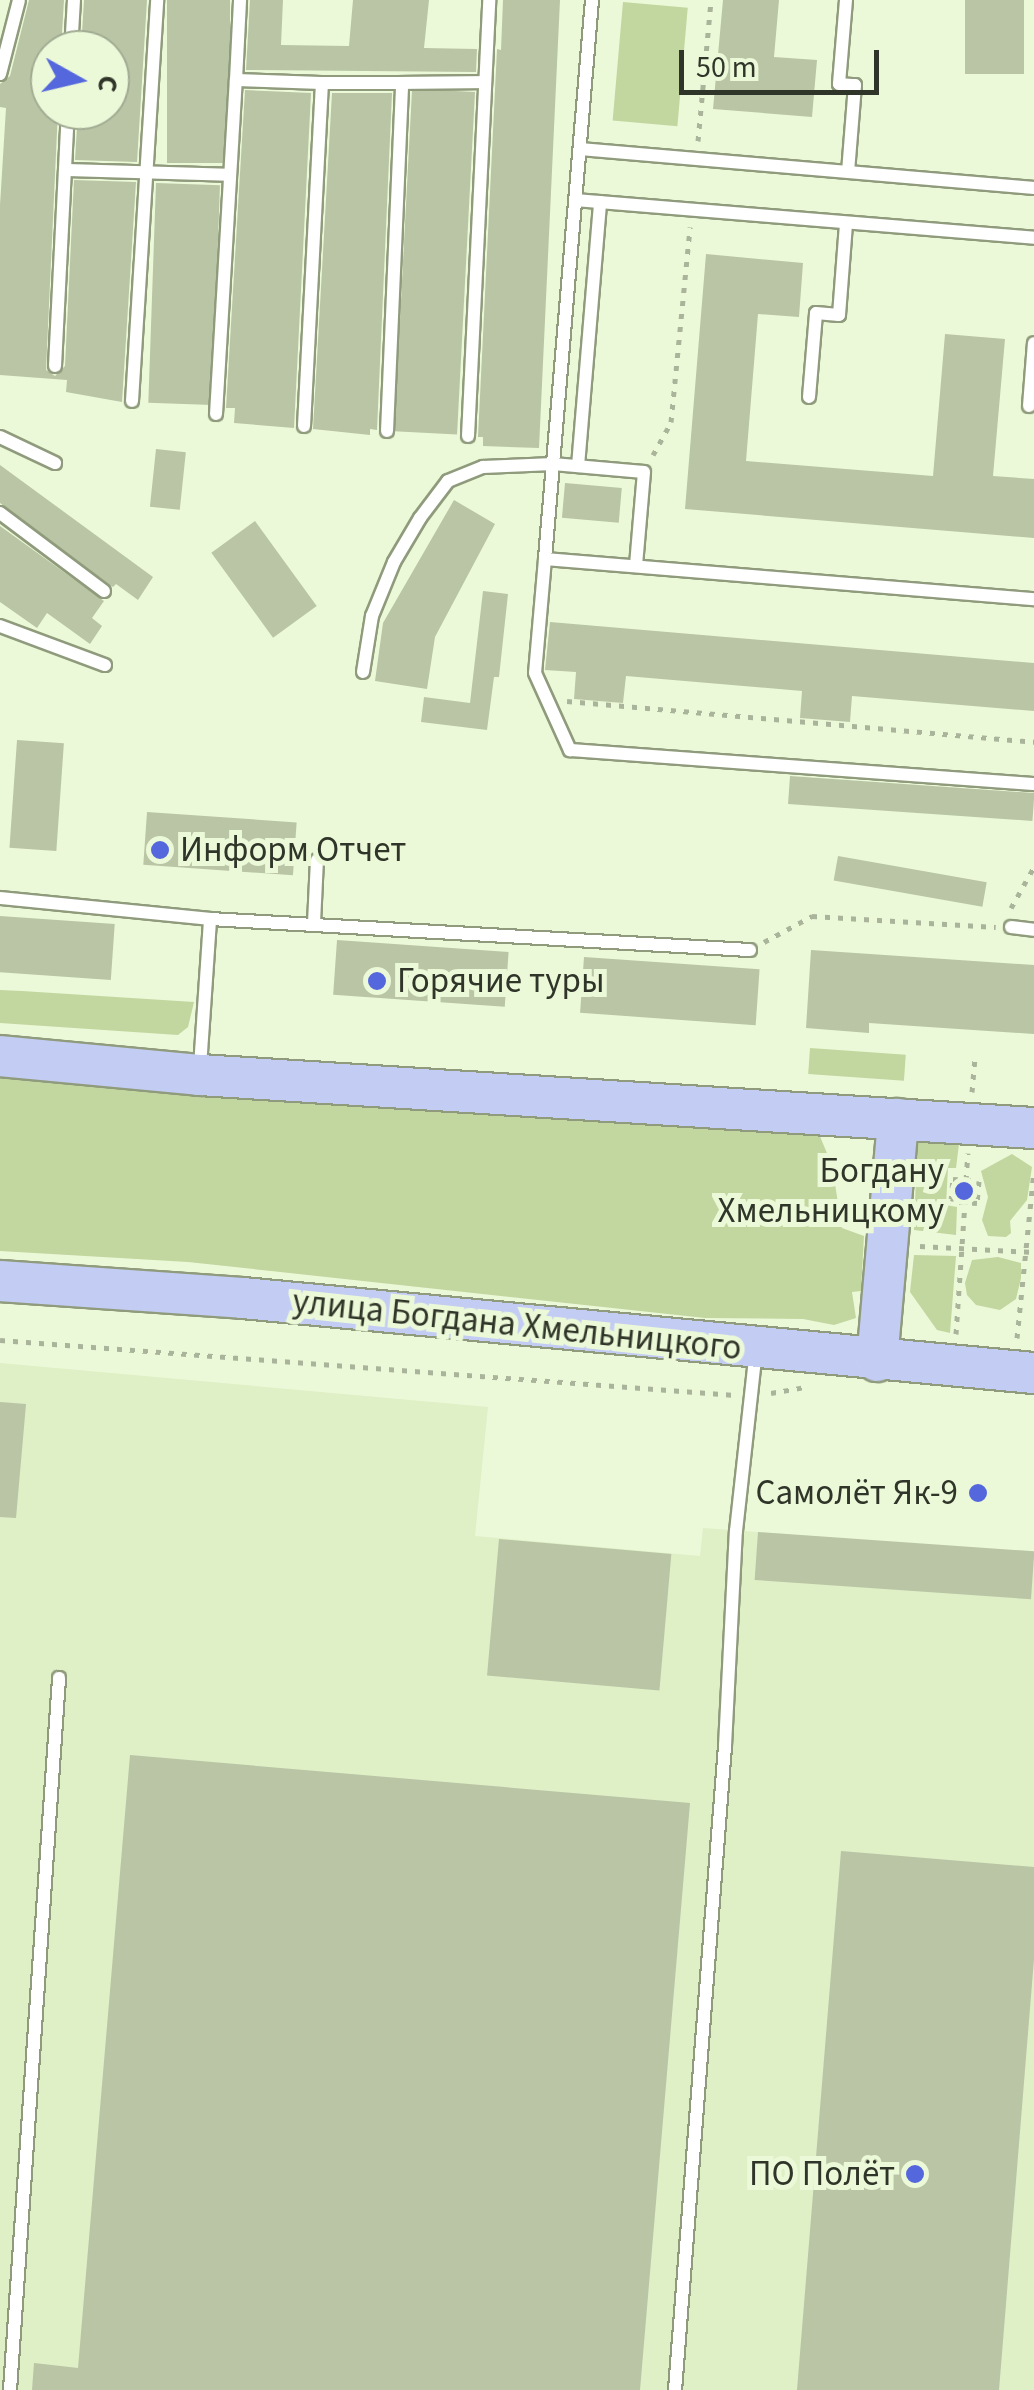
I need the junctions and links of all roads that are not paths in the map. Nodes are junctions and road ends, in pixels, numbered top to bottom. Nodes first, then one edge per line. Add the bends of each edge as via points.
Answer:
1 (19, 0) edge
2 (74, 0) edge
3 (157, 0) edge
4 (240, 0) edge
5 (488, 0) edge
6 (592, 0) edge
7 (846, 0) edge
8 (72, 30) edge
9 (0, 74) edge
10 (236, 80) junction
11 (485, 82) junction
12 (322, 83) junction
13 (402, 83) junction
14 (67, 130) edge
15 (580, 149) junction
16 (65, 170) junction
17 (145, 172) junction
18 (848, 172) junction
19 (230, 175) junction
20 (1034, 188) edge
21 (575, 200) junction
22 (600, 202) junction
23 (846, 222) junction
24 (1034, 238) edge
25 (1034, 342) edge
26 (55, 366) dead end
27 (808, 397) dead end
28 (132, 401) dead end
29 (1029, 406) dead end
30 (216, 414) dead end
31 (304, 426) dead end
32 (387, 431) dead end
33 (468, 436) dead end
34 (0, 437) edge
35 (55, 463) dead end
36 (553, 464) junction
37 (578, 466) junction
38 (0, 513) edge
39 (545, 558) junction
40 (636, 566) junction
41 (104, 592) dead end
42 (1034, 600) edge
43 (0, 626) edge
44 (106, 665) dead end
45 (363, 672) dead end
46 (1034, 784) edge
47 (318, 860) dead end
48 (0, 898) edge
49 (210, 919) junction
50 (314, 924) junction
51 (1011, 928) road end
52 (1034, 930) edge
53 (750, 950) road end
54 (0, 1056) edge
55 (200, 1075) junction
56 (898, 1119) junction
57 (1034, 1128) edge
58 (0, 1281) edge
59 (756, 1349) junction
60 (877, 1361) junction
61 (1023, 1372) edge
62 (59, 1678) dead end
63 (10, 2390) edge
64 (675, 2390) edge

1 - 9 lane
2 - 8 lane
3 - 17 lane
4 - 10 lane
5 - 11 lane
6 - 15 lane
7 - 18 lane via 839,84 855,85
10 - 12 lane
10 - 19 lane
11 - 13 lane
11 - 33 lane
12 - 13 lane
12 - 31 lane
13 - 32 lane
14 - 16 lane
15 - 18 lane
15 - 21 lane
16 - 17 lane
16 - 26 lane
17 - 19 lane
17 - 28 lane
18 - 20 lane
19 - 30 lane
21 - 22 lane
21 - 36 lane
22 - 23 lane
22 - 37 lane
23 - 24 lane
23 - 27 lane via 838,316 816,314
25 - 29 lane
34 - 35 lane
36 - 37 lane
36 - 39 lane
36 - 45 lane via 483,467 448,482 394,562 372,616
37 - 40 lane via 644,472
38 - 41 lane
39 - 40 lane
39 - 46 lane via 535,672 570,750
40 - 42 lane
43 - 44 lane
47 - 50 lane
48 - 49 lane
49 - 50 lane
49 - 55 lane
50 - 53 lane
51 - 52 lane
54 - 55 main road
55 - 56 main road
56 - 57 main road
56 - 60 main road
58 - 59 main road, улица Богдана Хмельницкого
59 - 60 main road, улица Богдана Хмельницкого
59 - 64 lane via 736,1531
60 - 61 main road, улица Богдана Хмельницкого
62 - 63 lane

